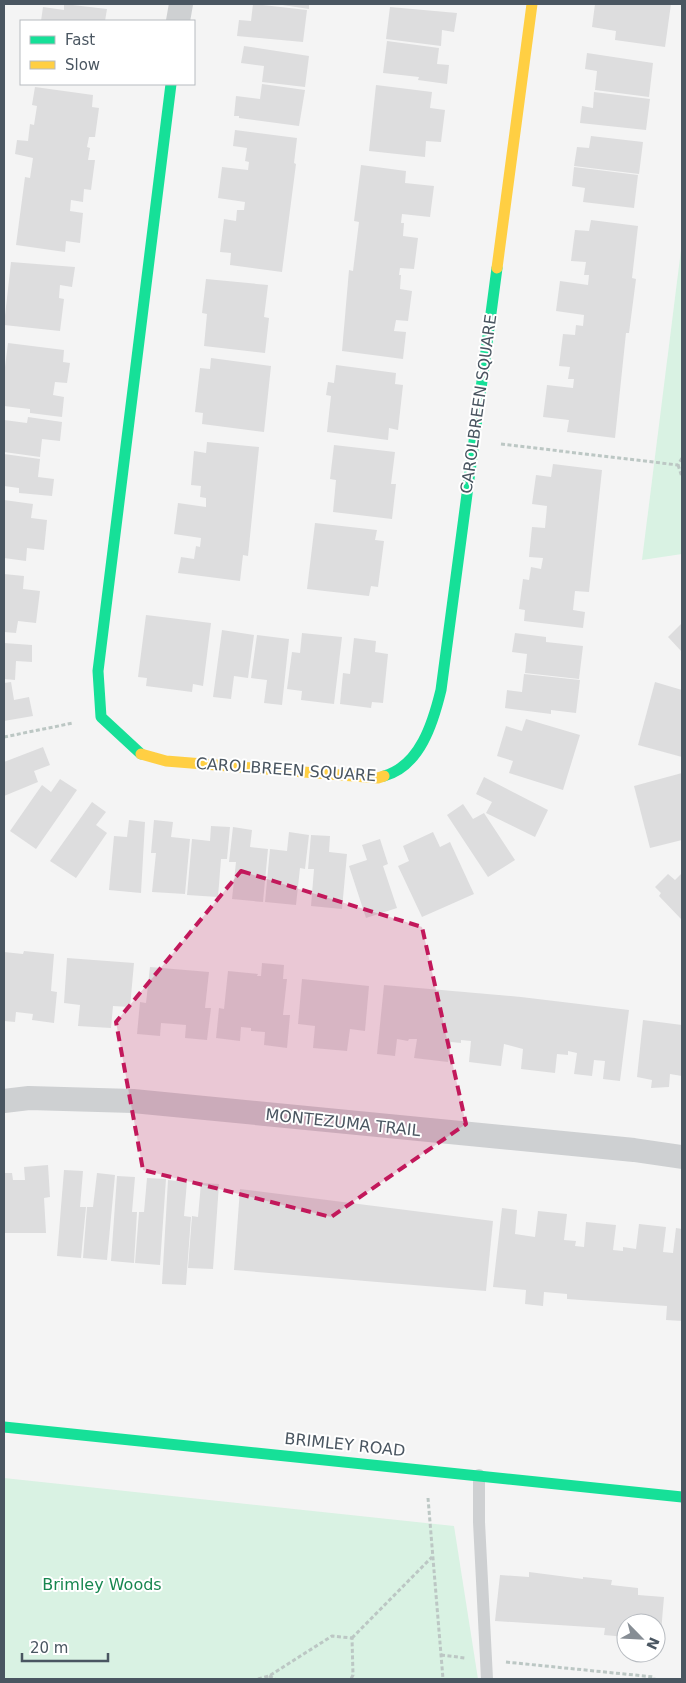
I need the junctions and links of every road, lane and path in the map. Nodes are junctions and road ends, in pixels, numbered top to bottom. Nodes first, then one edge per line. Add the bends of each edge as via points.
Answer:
1 (181, 4) edge
2 (532, 4) edge
3 (178, 20) edge
4 (171, 85) edge
5 (473, 440) junction
6 (682, 458) edge
7 (678, 465) junction
8 (682, 478) edge
9 (101, 718) junction
10 (4, 737) edge
11 (4, 1101) edge
12 (682, 1157) edge
13 (4, 1426) edge
14 (426, 1469) junction
15 (479, 1474) junction
16 (682, 1497) edge
17 (433, 1557) junction
18 (352, 1638) junction
19 (441, 1655) junction
20 (485, 1660) junction
21 (269, 1676) junction
22 (258, 1679) edge
23 (275, 1679) edge
24 (351, 1679) edge
25 (443, 1679) edge
26 (487, 1679) edge
27 (654, 1679) edge

1 - 3 street
2 - 5 street, CAROLBREEN SQUARE
4 - 9 street via 101,640 98,671
5 - 7 path
5 - 9 street, CAROLBREEN SQUARE via 441,690 436,711 420,746 400,771 378,778 166,761 142,754
6 - 7 path
7 - 8 path
9 - 10 path
11 - 12 street, MONTEZUMA TRAIL via 29,1098 133,1101
13 - 14 street, BRIMLEY ROAD
14 - 15 street, BRIMLEY ROAD
14 - 17 path
15 - 16 street, BRIMLEY ROAD
15 - 20 lane
17 - 18 path
17 - 19 path
18 - 21 path via 332,1636
18 - 24 path
19 - 20 path
19 - 25 path
20 - 26 lane
20 - 27 path
21 - 22 path
21 - 23 path

